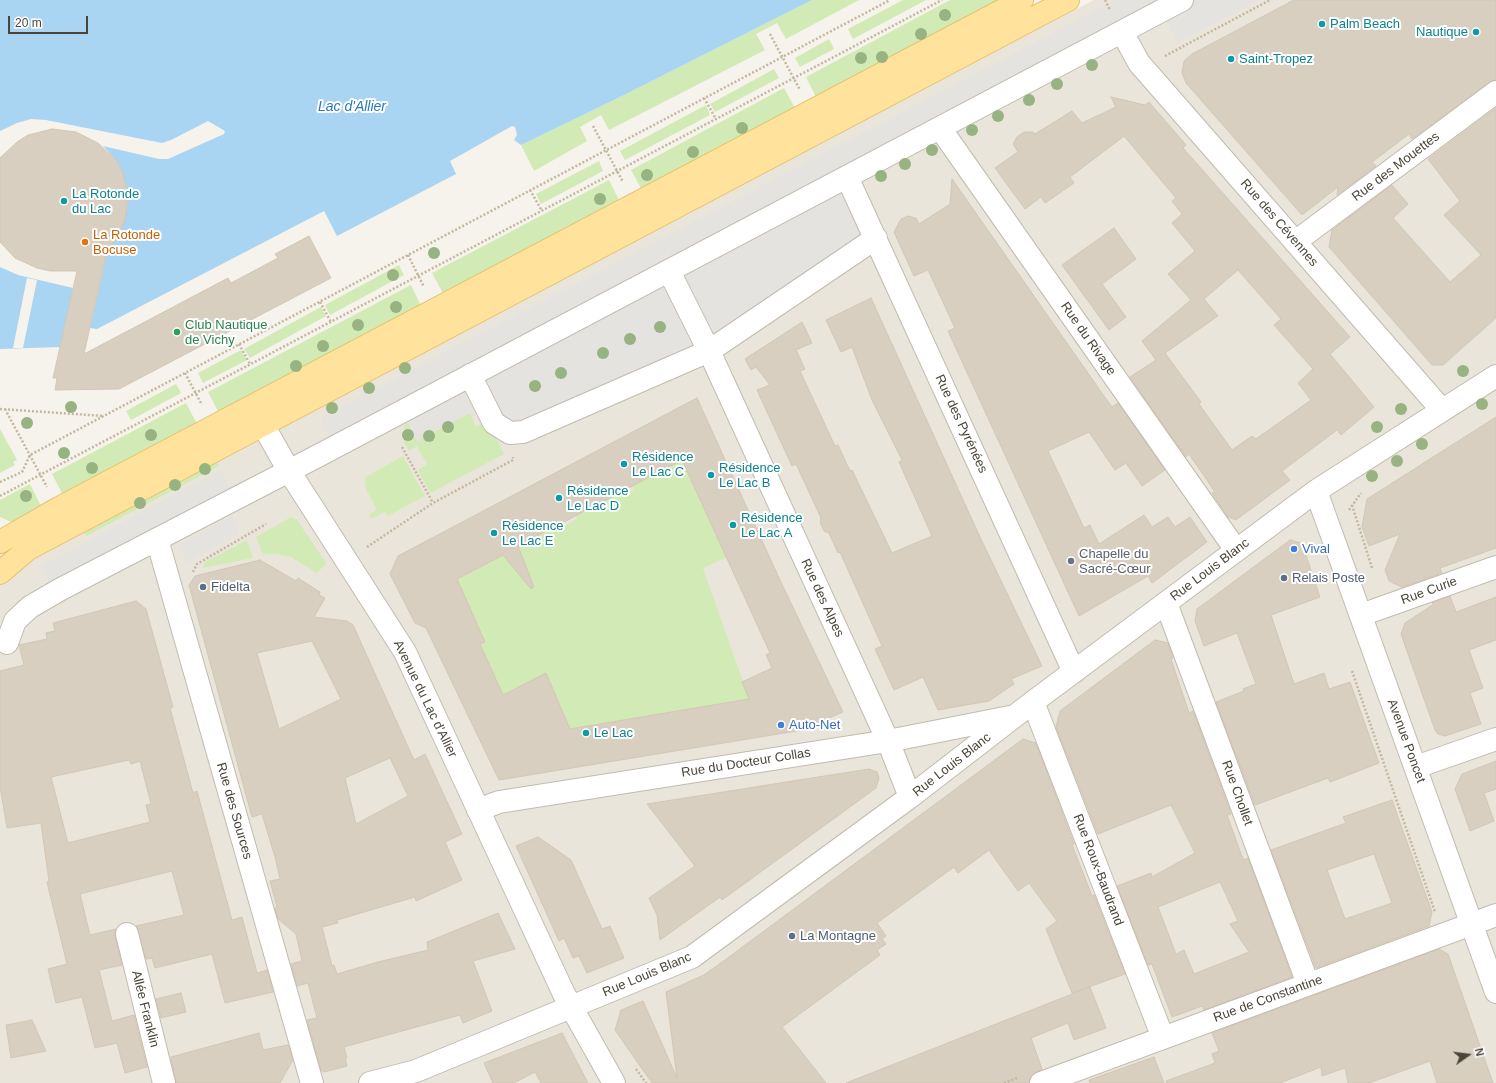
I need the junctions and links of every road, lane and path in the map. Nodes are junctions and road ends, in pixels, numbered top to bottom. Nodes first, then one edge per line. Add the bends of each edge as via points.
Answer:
1 (890, 0) edge
2 (942, 0) edge
3 (1022, 0) edge
4 (1068, 0) edge
5 (1182, 0) edge
6 (1270, 0) edge
7 (1122, 32) junction
8 (770, 34) dead end
9 (782, 57) junction
10 (1163, 57) dead end
11 (794, 78) junction
12 (1496, 92) edge
13 (704, 98) junction
14 (812, 111) junction
15 (716, 119) junction
16 (593, 126) dead end
17 (940, 128) junction
18 (606, 150) junction
19 (618, 171) junction
20 (847, 177) junction
21 (530, 190) junction
22 (636, 204) junction
23 (542, 211) junction
24 (876, 238) junction
25 (1295, 242) junction
26 (669, 271) junction
27 (320, 302) junction
28 (331, 322) junction
29 (239, 344) junction
30 (709, 351) junction
31 (250, 364) junction
32 (470, 375) junction
33 (1496, 376) edge
34 (252, 406) junction
35 (0, 409) edge
36 (5, 409) junction
37 (1442, 410) junction
38 (105, 416) junction
39 (263, 425) junction
40 (510, 433) junction
41 (402, 447) dead end
42 (30, 455) junction
43 (288, 471) junction
44 (41, 475) junction
45 (0, 482) edge
46 (1367, 490) dead end
47 (1316, 491) junction
48 (0, 496) edge
49 (433, 503) junction
50 (59, 508) junction
51 (266, 524) dead end
52 (1328, 524) junction
53 (157, 539) junction
54 (0, 542) edge
55 (1236, 550) junction
56 (362, 551) dead end
57 (1496, 567) edge
58 (0, 572) edge
59 (170, 586) junction
60 (1166, 603) junction
61 (1361, 615) junction
62 (7, 643) dead end
63 (1352, 670) dead end
64 (1074, 672) junction
65 (1033, 702) junction
66 (1016, 716) junction
67 (1496, 739) edge
68 (888, 741) junction
69 (1416, 767) junction
70 (910, 797) junction
71 (478, 810) junction
72 (1496, 915) edge
73 (1472, 924) junction
74 (127, 934) dead end
75 (1442, 935) junction
76 (1308, 984) junction
77 (1496, 992) edge
78 (572, 1007) junction
79 (1163, 1038) junction
80 (164, 1083) edge
81 (312, 1083) edge
82 (370, 1083) edge
83 (614, 1083) edge
84 (1041, 1083) edge

1 - 9 path
2 - 11 path
3 - 14 main road
4 - 39 main road
5 - 7 street
6 - 10 path
7 - 17 street
7 - 25 street, Rue des Cévennes via 1139,63
8 - 9 path
9 - 11 path
9 - 13 path
11 - 14 path
11 - 15 path
12 - 25 street, Rue des Mouettes
13 - 15 path
13 - 18 path
14 - 22 main road
15 - 19 path
16 - 18 path
17 - 20 street
17 - 55 street, Rue du Rivage
18 - 19 path
18 - 21 path
19 - 22 path
19 - 23 path
20 - 24 street, Rue des Pyrénées
20 - 26 street
21 - 23 path
21 - 27 path
22 - 34 main road
23 - 28 path
24 - 30 street
24 - 64 street, Rue des Pyrénées
25 - 37 street, Rue des Cévennes
26 - 30 street, Rue des Alpes
26 - 32 street
27 - 28 path
27 - 29 path
28 - 31 path
29 - 31 path
29 - 38 path
30 - 40 street via 523,432
30 - 68 street, Rue des Alpes
31 - 44 path
32 - 40 street via 494,423
32 - 43 street
33 - 37 street, Rue Louis Blanc
34 - 39 street, Avenue du Lac d'Allier
34 - 50 main road
35 - 36 path
36 - 38 path
36 - 42 path
37 - 47 street, Rue Louis Blanc
38 - 42 path
39 - 43 street, Avenue du Lac d'Allier
39 - 58 main road via 28,549
40 - 49 path via 513,460
41 - 49 path
42 - 44 path
42 - 45 path via 22,472
43 - 53 street
43 - 71 street, Avenue du Lac d'Allier via 405,652
44 - 48 path
44 - 50 path
46 - 52 path via 1346,514
47 - 52 street, Avenue Poncet
47 - 55 street, Rue Louis Blanc
49 - 56 path
50 - 54 main road
51 - 59 path via 197,564 188,582
52 - 61 street, Avenue Poncet
53 - 59 street, Rue des Sources
53 - 62 street via 30,606 15,621
55 - 60 street, Rue Louis Blanc
57 - 61 street, Rue Curie
59 - 81 street, Rue des Sources
60 - 64 street, Rue Louis Blanc
60 - 76 street, Rue Chollet
61 - 69 street, Avenue Poncet
63 - 75 path
64 - 65 street, Rue Louis Blanc
65 - 66 street, Rue Louis Blanc
65 - 79 street, Rue Roux-Baudrand
66 - 68 street, Rue du Docteur Collas
66 - 70 street, Rue Louis Blanc
67 - 69 street
68 - 70 street, Rue des Alpes
68 - 71 street, Rue du Docteur Collas via 499,802
69 - 73 street, Avenue Poncet
70 - 78 street, Rue Louis Blanc via 692,957
71 - 78 street, Avenue du Lac d'Allier
72 - 73 street, Rue de Constantine
73 - 75 street, Rue de Constantine
73 - 77 street, Avenue Poncet
74 - 80 street, Allée Franklin
75 - 76 street, Rue de Constantine
76 - 79 street, Rue de Constantine
78 - 82 street, Rue Louis Blanc via 416,1071
78 - 83 street, Avenue du Lac d'Allier
79 - 84 street, Rue de Constantine

